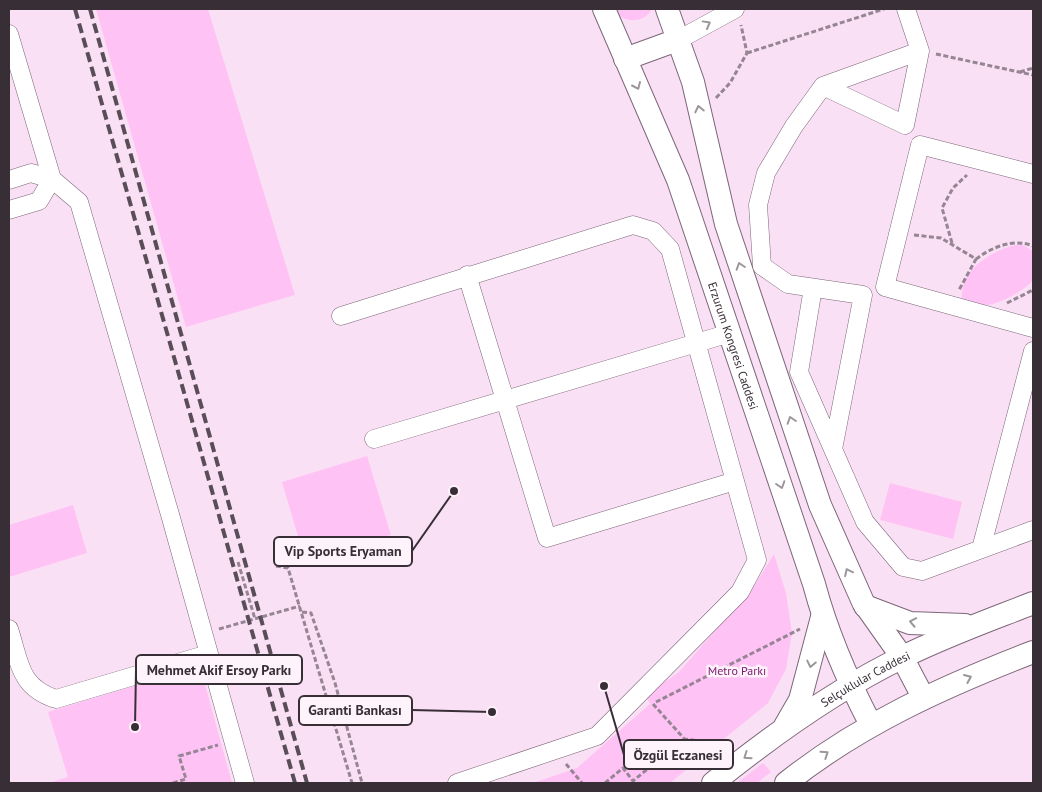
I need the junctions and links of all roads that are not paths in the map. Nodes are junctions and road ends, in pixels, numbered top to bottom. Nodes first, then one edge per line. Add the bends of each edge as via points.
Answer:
1 (604, 9) edge
2 (667, 9) edge
3 (906, 9) edge
4 (737, 13) edge
5 (9, 34) edge
6 (680, 39) junction
7 (920, 51) junction
8 (626, 59) junction
9 (823, 86) junction
10 (1033, 174) edge
11 (52, 179) junction
12 (9, 180) edge
13 (9, 210) edge
14 (467, 276) junction
15 (813, 288) junction
16 (341, 316) dead end
17 (1033, 328) edge
18 (730, 333) junction
19 (696, 343) junction
20 (1033, 351) edge
21 (506, 400) junction
22 (374, 439) dead end
23 (833, 449) junction
24 (735, 481) junction
25 (1033, 530) edge
26 (981, 549) junction
27 (1033, 603) edge
28 (866, 606) junction
29 (822, 617) junction
30 (979, 625) junction
31 (9, 630) edge
32 (1033, 652) edge
33 (208, 654) junction
34 (902, 657) junction
35 (850, 687) junction
36 (923, 697) junction
37 (871, 725) junction
38 (782, 731) junction
39 (716, 781) edge
40 (245, 783) edge
41 (457, 783) edge
42 (786, 783) edge

1 - 8 main road, Erzurum Kongresi Caddesi
2 - 6 main road
3 - 7 street
6 -> 4 street
5 - 11 street
6 - 8 main road
28 -> 6 main road via 820,505 726,224
7 - 9 street
7 - 9 street via 905,125
8 -> 18 main road, Erzurum Kongresi Caddesi via 678,180
9 - 15 street via 766,173 758,205 762,266 788,284
10 - 17 street via 920,145 885,287
11 - 12 street via 31,173
11 - 13 street via 39,201
11 - 33 street via 79,202
14 - 16 street
14 - 19 street via 633,226 654,230 670,249
14 - 21 street
15 - 23 street via 799,372
15 - 23 street via 863,295
18 - 19 street
18 -> 29 main road, Erzurum Kongresi Caddesi via 814,584
19 - 21 street
19 - 24 street
20 - 26 street
21 - 22 street
21 - 24 street via 547,538
23 - 26 street via 865,522 903,567 922,571
24 - 41 street via 757,560 740,592 647,698 596,736
25 - 26 street
27 - 30 main road, Selçuklular Caddesi
30 -> 28 main road via 910,622
28 - 34 main road
29 - 35 main road, Erzurum Kongresi Caddesi
29 -> 38 main road via 800,700
30 - 34 main road, Selçuklular Caddesi
31 - 33 street via 26,681 40,694 56,699
36 -> 32 main road
33 - 40 street
34 - 35 main road, Selçuklular Caddesi
34 - 36 main road
35 - 37 main road, Erzurum Kongresi Caddesi
35 - 38 main road, Selçuklular Caddesi
36 - 37 main road
42 -> 37 main road
38 -> 39 main road, Selçuklular Caddesi

